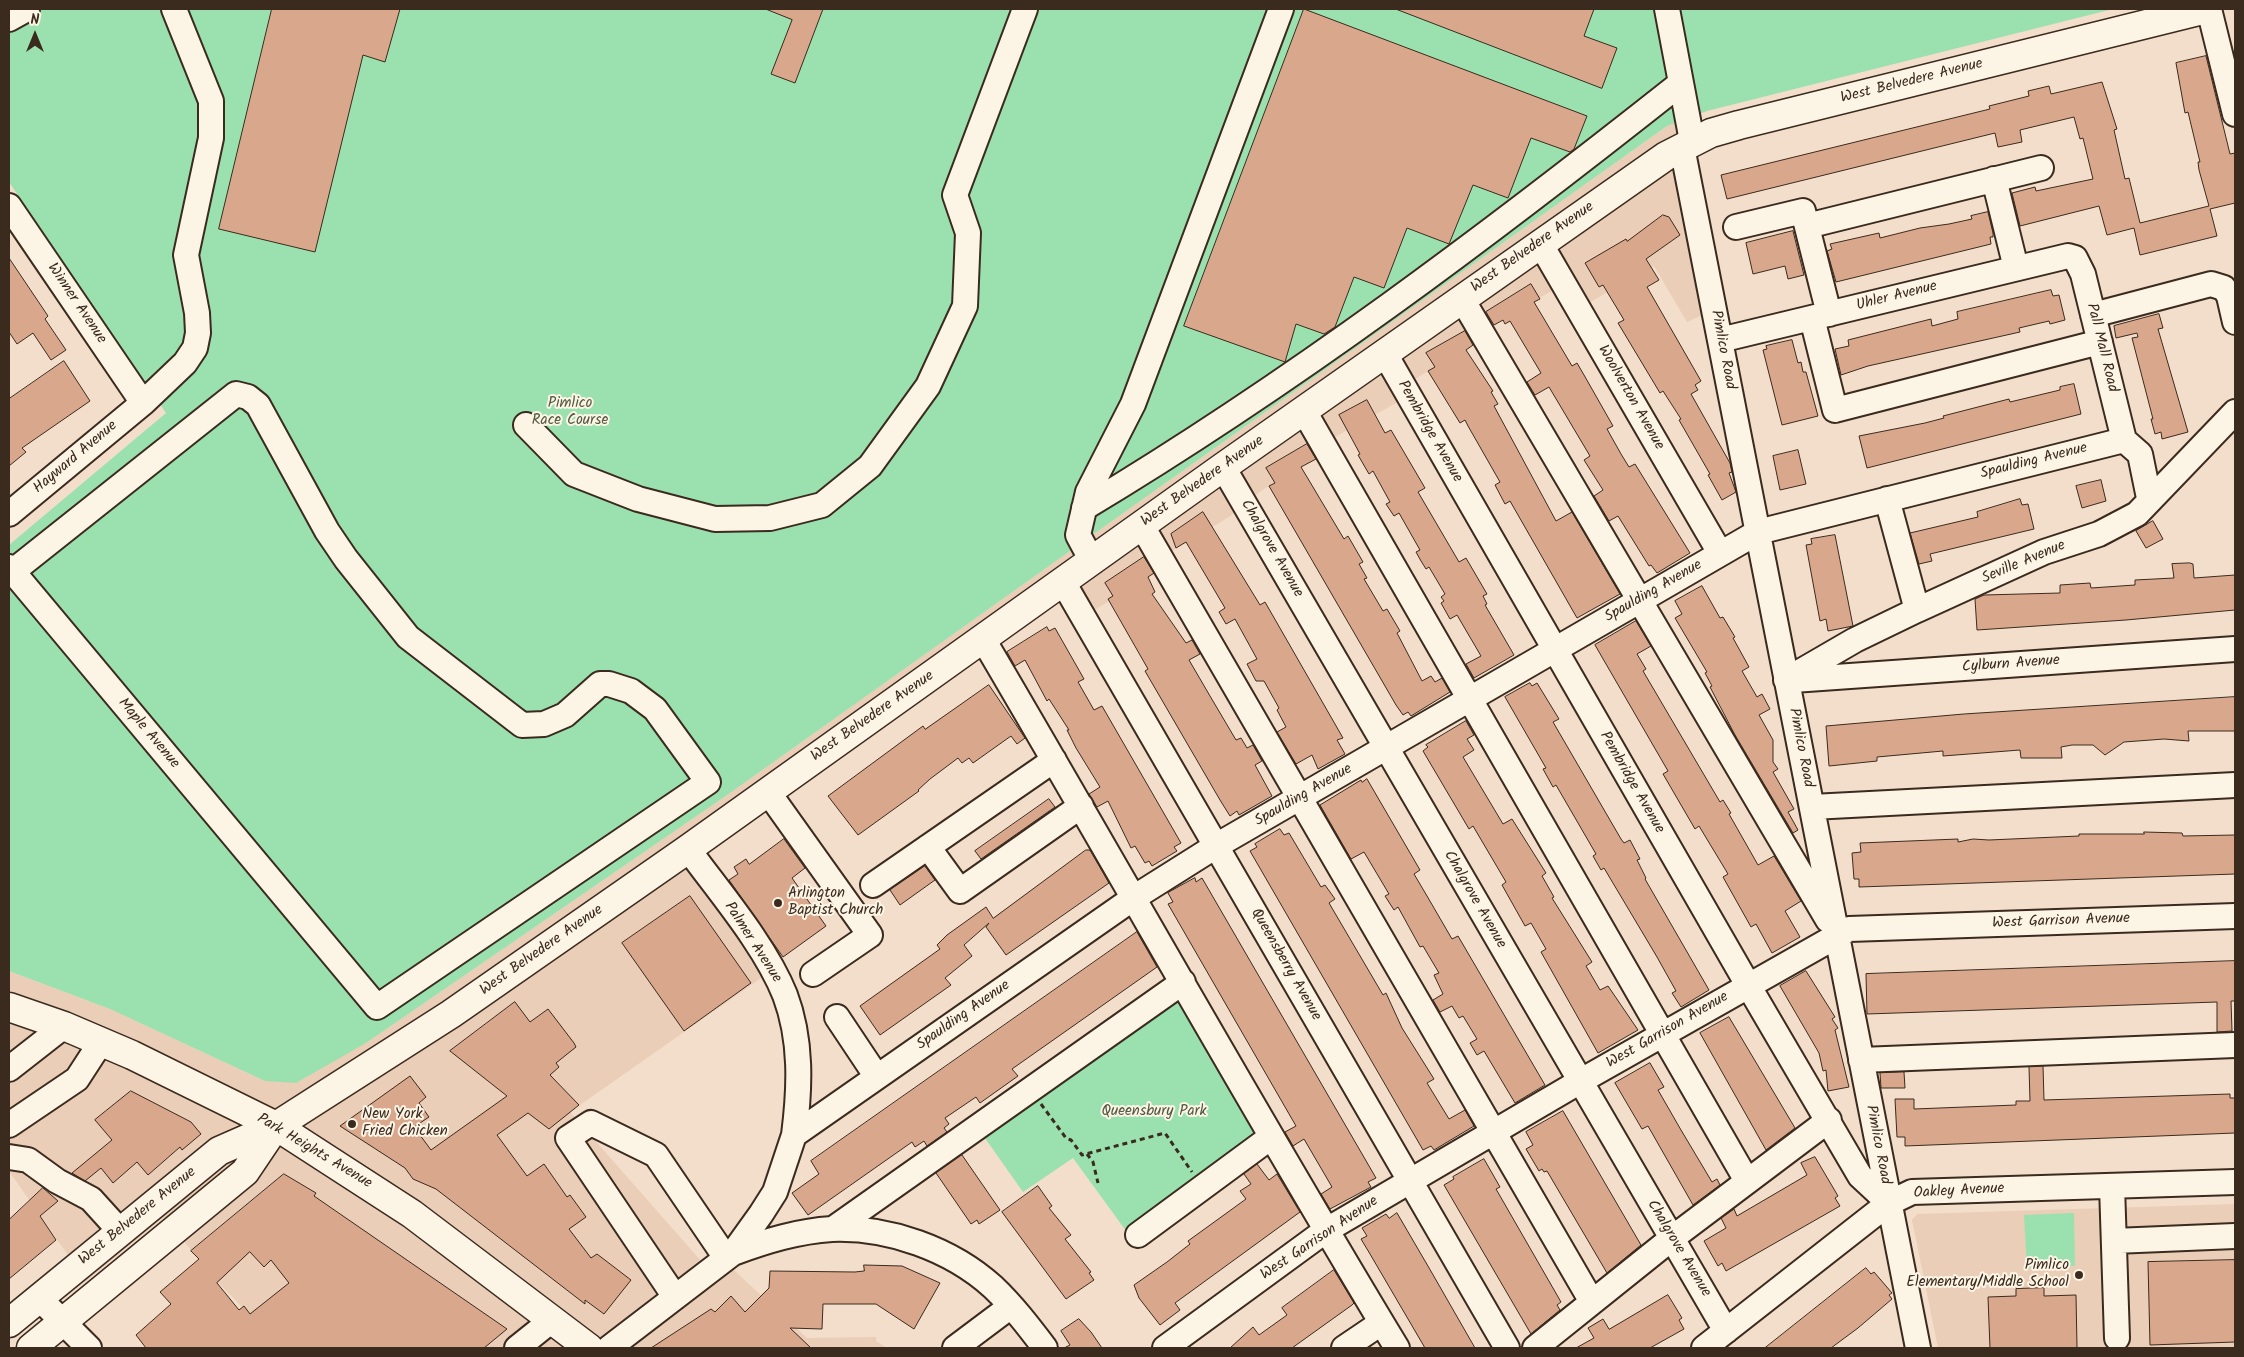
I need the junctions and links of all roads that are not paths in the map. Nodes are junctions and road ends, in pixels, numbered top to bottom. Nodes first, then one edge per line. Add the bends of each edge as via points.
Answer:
1 (27, 9) edge
2 (174, 9) edge
3 (1025, 9) edge
4 (1281, 9) edge
5 (1667, 9) edge
6 (2208, 9) edge
7 (9, 19) edge
8 (1681, 84) junction
9 (2235, 114) edge
10 (1687, 144) junction
11 (2041, 168) dead end
12 (1994, 179) junction
13 (9, 206) edge
14 (1807, 226) junction
15 (1736, 227) dead end
16 (1540, 243) junction
17 (2075, 258) joint
18 (2016, 268) junction
19 (1462, 298) junction
20 (2093, 315) junction
21 (1820, 316) junction
22 (2235, 322) edge
23 (1720, 340) junction
24 (2100, 342) junction
25 (1385, 354) junction
26 (143, 402) junction
27 (1304, 410) junction
28 (2235, 412) edge
29 (526, 425) dead end
30 (2124, 440) junction
31 (1223, 467) junction
32 (2150, 498) junction
33 (1887, 499) junction
34 (1084, 508) junction
35 (9, 514) edge
36 (1142, 526) junction
37 (1758, 532) junction
38 (1720, 553) junction
39 (1092, 561) junction
40 (11, 570) edge
41 (1063, 582) junction
42 (1640, 600) junction
43 (1917, 610) junction
44 (983, 639) junction
45 (1555, 650) junction
46 (2235, 650) edge
47 (1786, 680) junction
48 (1470, 699) junction
49 (1386, 749) junction
50 (1054, 760) junction
51 (2235, 785) edge
52 (768, 792) junction
53 (1300, 798) junction
54 (1081, 806) junction
55 (1812, 807) junction
56 (1216, 846) junction
57 (928, 847) junction
58 (688, 849) junction
59 (874, 885) dead end
60 (1135, 897) junction
61 (2235, 916) edge
62 (1836, 935) junction
63 (813, 974) dead end
64 (1183, 982) junction
65 (1748, 985) junction
66 (9, 1007) edge
67 (837, 1018) dead end
68 (64, 1026) junction
69 (1662, 1034) junction
70 (101, 1042) junction
71 (2235, 1045) edge
72 (1861, 1060) junction
73 (9, 1069) edge
74 (877, 1077) junction
75 (1579, 1082) junction
76 (1829, 1120) junction
77 (9, 1125) edge
78 (276, 1126) junction
79 (1494, 1132) junction
80 (794, 1134) junction
81 (1271, 1137) junction
82 (9, 1157) edge
83 (1410, 1180) junction
84 (1747, 1182) junction
85 (2235, 1182) edge
86 (2112, 1186) junction
87 (1889, 1204) junction
88 (833, 1229) junction
89 (120, 1231) junction
90 (1325, 1231) junction
91 (1138, 1235) dead end
92 (2235, 1236) edge
93 (1671, 1238) junction
94 (2114, 1241) junction
95 (730, 1255) junction
96 (675, 1297) junction
97 (39, 1298) junction
98 (1592, 1302) junction
99 (1011, 1306) junction
100 (552, 1320) junction
101 (63, 1322) junction
102 (9, 1323) edge
103 (1381, 1323) junction
104 (1726, 1331) junction
105 (2117, 1338) dead end
106 (31, 1348) edge
107 (89, 1348) edge
108 (517, 1348) edge
109 (589, 1348) edge
110 (609, 1348) edge
111 (955, 1348) edge
112 (1045, 1348) edge
113 (1166, 1348) edge
114 (1344, 1348) edge
115 (1397, 1348) edge
116 (1507, 1348) edge
117 (1535, 1348) edge
118 (1704, 1348) edge
119 (1918, 1348) edge

1 - 7 street
2 - 26 street, Hayward Avenue via 211,101 211,138 186,255 198,333 195,348 185,363
3 - 29 street via 955,194 968,233 966,306 928,386 870,466 822,505 770,518 714,519 638,499 574,474
4 - 34 street via 1133,404 1088,492
5 - 8 street, Pimlico Road
6 - 9 street
6 - 10 main road, West Belvedere Avenue via 1739,125
8 - 10 street, Pimlico Road
8 - 34 street via 1484,235 1317,356 1202,436
10 - 16 main road, West Belvedere Avenue
10 - 23 street, Pimlico Road
11 - 12 street
12 - 14 street
12 - 18 street
13 - 26 street, Winner Avenue
14 - 15 street via 1803,211
14 - 21 street
16 - 19 main road, West Belvedere Avenue
16 - 38 street, Woolverton Avenue
17 - 18 street, Uhler Avenue via 2062,257
17 - 20 street, Pall Mall Road via 2083,274
18 - 21 street, Uhler Avenue
19 - 25 main road, West Belvedere Avenue
19 - 42 street
20 - 22 street via 2211,284 2224,288
20 - 24 street, Pall Mall Road
21 - 23 street, Uhler Avenue
21 - 24 street via 1835,410
23 - 37 street, Pimlico Road
24 - 30 street, Pall Mall Road
25 - 27 main road, West Belvedere Avenue
25 - 45 street, Pembridge Avenue
26 - 35 street, Hayward Avenue
27 - 31 main road, West Belvedere Avenue
27 - 48 street
28 - 32 street, Seville Avenue
30 - 32 street via 2140,454
30 - 33 street, Spaulding Avenue
31 - 36 main road, West Belvedere Avenue
31 - 49 street, Chalgrove Avenue
32 - 43 street, Seville Avenue via 2136,514 2099,534 2044,552
33 - 37 street, Spaulding Avenue
33 - 43 street
34 - 39 street via 1078,535
36 - 39 main road, West Belvedere Avenue
36 - 53 street
37 - 38 street, Spaulding Avenue
37 - 47 street, Pimlico Road
38 - 42 street, Spaulding Avenue
39 - 41 main road, West Belvedere Avenue
40 - 40 street, Maple Avenue via 377,1007 708,782 655,708 631,691 600,684 565,715 544,724 522,725 408,637 346,559 258,405 248,397 236,394
41 - 44 main road, West Belvedere Avenue
41 - 56 street, Queensberry Avenue
42 - 45 street, Spaulding Avenue
42 - 62 street
43 - 47 street, Seville Avenue via 1855,640
44 - 50 street
44 - 52 main road, West Belvedere Avenue
45 - 48 street, Spaulding Avenue
45 - 65 street, Pembridge Avenue
46 - 47 street, Cylburn Avenue
47 - 55 street, Pimlico Road
48 - 49 street, Spaulding Avenue
48 - 69 street
49 - 53 street, Spaulding Avenue
49 - 75 street, Chalgrove Avenue
50 - 54 street
50 - 57 street
51 - 55 street
52 - 58 main road, West Belvedere Avenue
52 - 63 street via 870,935
53 - 56 street, Spaulding Avenue
53 - 79 street
54 - 57 street via 960,891
54 - 60 street
55 - 62 street, Pimlico Road
56 - 60 street, Spaulding Avenue
56 - 83 street, Queensberry Avenue
57 - 59 street
58 - 78 main road, West Belvedere Avenue via 451,1014
58 - 80 street, Palmer Avenue via 757,946 785,996 798,1056 799,1093
60 - 64 street
60 - 74 street, Spaulding Avenue
61 - 62 street, West Garrison Avenue via 1849,929
62 - 65 street, West Garrison Avenue
62 - 72 street, Pimlico Road
64 - 81 street
64 - 88 street
65 - 69 street, West Garrison Avenue
65 - 76 street, Pembridge Avenue
66 - 68 main road, Park Heights Avenue
67 - 74 street
68 - 70 main road, Park Heights Avenue
68 - 73 street
69 - 75 street, West Garrison Avenue
69 - 84 street
70 - 77 street via 77,1079
70 - 78 main road, Park Heights Avenue
71 - 72 street
72 - 87 street, Pimlico Road
74 - 80 street, Spaulding Avenue
75 - 79 street, West Garrison Avenue
75 - 93 street, Chalgrove Avenue
76 - 84 street
76 - 87 street, Pembridge Avenue via 1860,1176
78 - 89 main road, West Belvedere Avenue via 219,1151
78 - 100 main road, Park Heights Avenue via 412,1214
78 - 101 main road, West Belvedere Avenue via 245,1172
79 - 83 street, West Garrison Avenue
79 - 98 street
80 - 95 street via 774,1192
81 - 90 street
81 - 91 street
82 - 89 street via 28,1160 57,1181 91,1199
83 - 90 street, West Garrison Avenue
83 - 116 street, Queensberry Avenue
84 - 93 street
85 - 86 street, Oakley Avenue
86 - 87 street, Oakley Avenue via 1912,1192
86 - 94 street
87 - 104 street, Oakley Avenue
87 - 119 street, Pimlico Road
88 - 95 street via 776,1238
88 - 99 street via 899,1237 935,1249 966,1266
89 - 97 main road, West Belvedere Avenue
90 - 103 street
90 - 113 street, West Garrison Avenue
92 - 94 street
93 - 98 street
93 - 104 street, Chalgrove Avenue
94 - 105 street
95 - 96 street
95 - 96 street via 656,1155 591,1123 568,1138
96 - 110 street
97 - 101 street
97 - 102 main road, West Belvedere Avenue
98 - 117 street
99 - 111 street
99 - 112 street
100 - 108 street
100 - 109 main road, Park Heights Avenue
101 - 106 main road, West Belvedere Avenue
101 - 107 street
103 - 114 street
103 - 115 street
104 - 118 street, Oakley Avenue

